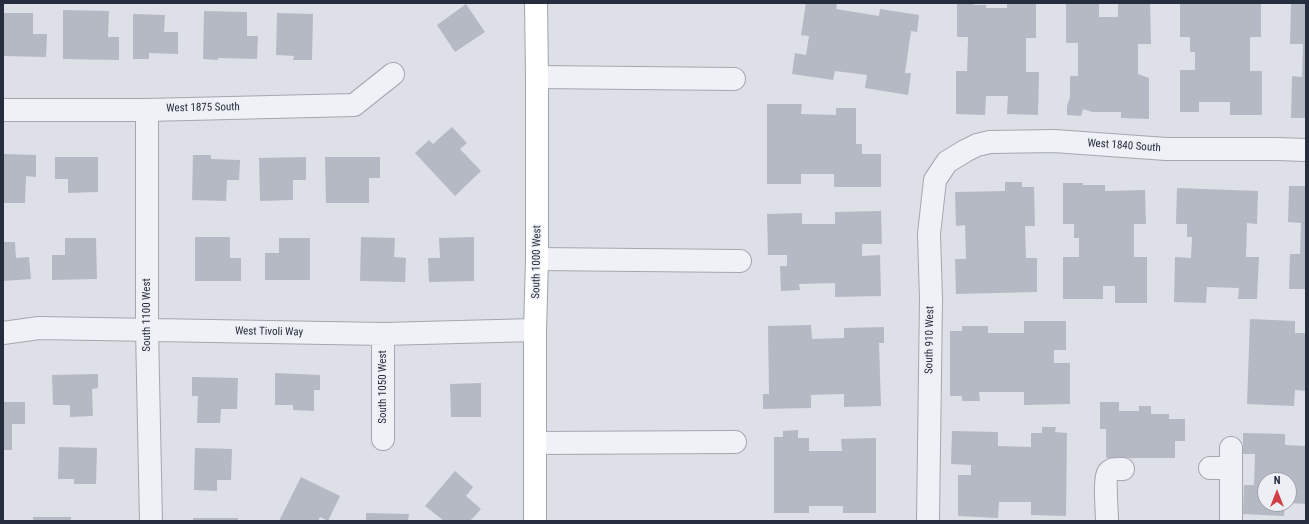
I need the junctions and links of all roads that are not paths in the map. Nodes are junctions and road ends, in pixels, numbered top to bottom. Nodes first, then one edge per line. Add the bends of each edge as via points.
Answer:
1 (536, 3) edge
2 (392, 74) dead end
3 (537, 77) junction
4 (734, 79) dead end
5 (3, 110) edge
6 (147, 110) junction
7 (1306, 150) edge
8 (947, 162) joint
9 (537, 259) junction
10 (740, 261) dead end
11 (147, 330) junction
12 (535, 330) junction
13 (3, 334) edge
14 (383, 334) junction
15 (383, 440) dead end
16 (735, 442) dead end
17 (535, 443) junction
18 (1224, 461) dead end
19 (1123, 469) dead end
20 (151, 521) edge
21 (535, 521) edge
22 (928, 521) edge
23 (1107, 521) edge
24 (1231, 521) edge

1 - 3 main road, South 1000 West
2 - 6 street, West 1875 South via 354,105
3 - 4 street
3 - 9 main road, South 1000 West
5 - 6 street, West 1875 South
6 - 11 street, South 1100 West
7 - 8 street, West 1840 South via 1166,149 1054,141 990,142 977,145
8 - 22 street, South 910 West via 935,180 929,234 931,299
9 - 10 street
9 - 12 main road, South 1000 West
11 - 13 street, West Tivoli Way via 39,328
11 - 14 street, West Tivoli Way
11 - 20 street, South 1100 West
12 - 14 street, West Tivoli Way
12 - 17 main road, South 1000 West
14 - 15 street, South 1050 West
16 - 17 street
17 - 21 main road, South 1000 West
18 - 24 street
19 - 23 street via 1114,469 1108,473

